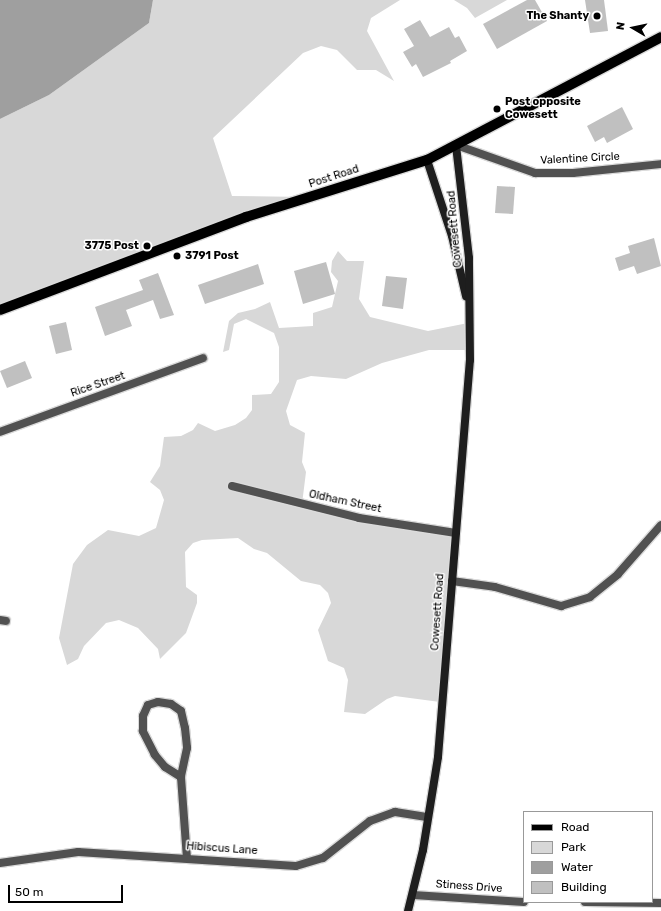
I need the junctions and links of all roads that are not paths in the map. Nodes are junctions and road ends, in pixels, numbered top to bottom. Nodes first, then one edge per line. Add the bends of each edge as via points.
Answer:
1 (661, 37) edge
2 (456, 145) junction
3 (427, 160) junction
4 (661, 164) edge
5 (0, 310) edge
6 (470, 312) junction
7 (203, 358) dead end
8 (0, 432) edge
9 (232, 486) dead end
10 (661, 525) edge
11 (456, 533) junction
12 (452, 581) junction
13 (182, 777) junction
14 (427, 817) junction
15 (187, 858) junction
16 (0, 863) edge
17 (413, 895) junction
18 (523, 902) edge
19 (623, 903) edge
20 (661, 904) edge
21 (408, 911) edge

1 - 2 main road, Post Road
2 - 3 main road, Post Road
2 - 4 street, Valentine Circle via 535,172 573,173
2 - 6 main road, Cowesett Road via 468,252
3 - 5 main road, Post Road via 246,217
3 - 6 main road, Cowesett Road via 452,236
6 - 11 main road, Cowesett Road via 470,360
7 - 8 street, Rice Street
9 - 11 street, Oldham Street via 359,518
10 - 12 street via 618,574 590,597 561,606 495,587
11 - 12 main road, Cowesett Road
12 - 14 main road, Cowesett Road via 438,757
13 - 13 street via 187,748 186,728 181,711 171,704 158,702 148,705 143,716 148,742 166,767
13 - 15 street
14 - 15 street, Hibiscus Lane via 395,812 370,821 323,858 296,866
14 - 17 main road, Cowesett Road
15 - 16 street, Hibiscus Lane via 78,852
17 - 18 street, Stiness Drive
17 - 21 main road, Cowesett Road
19 - 20 street

